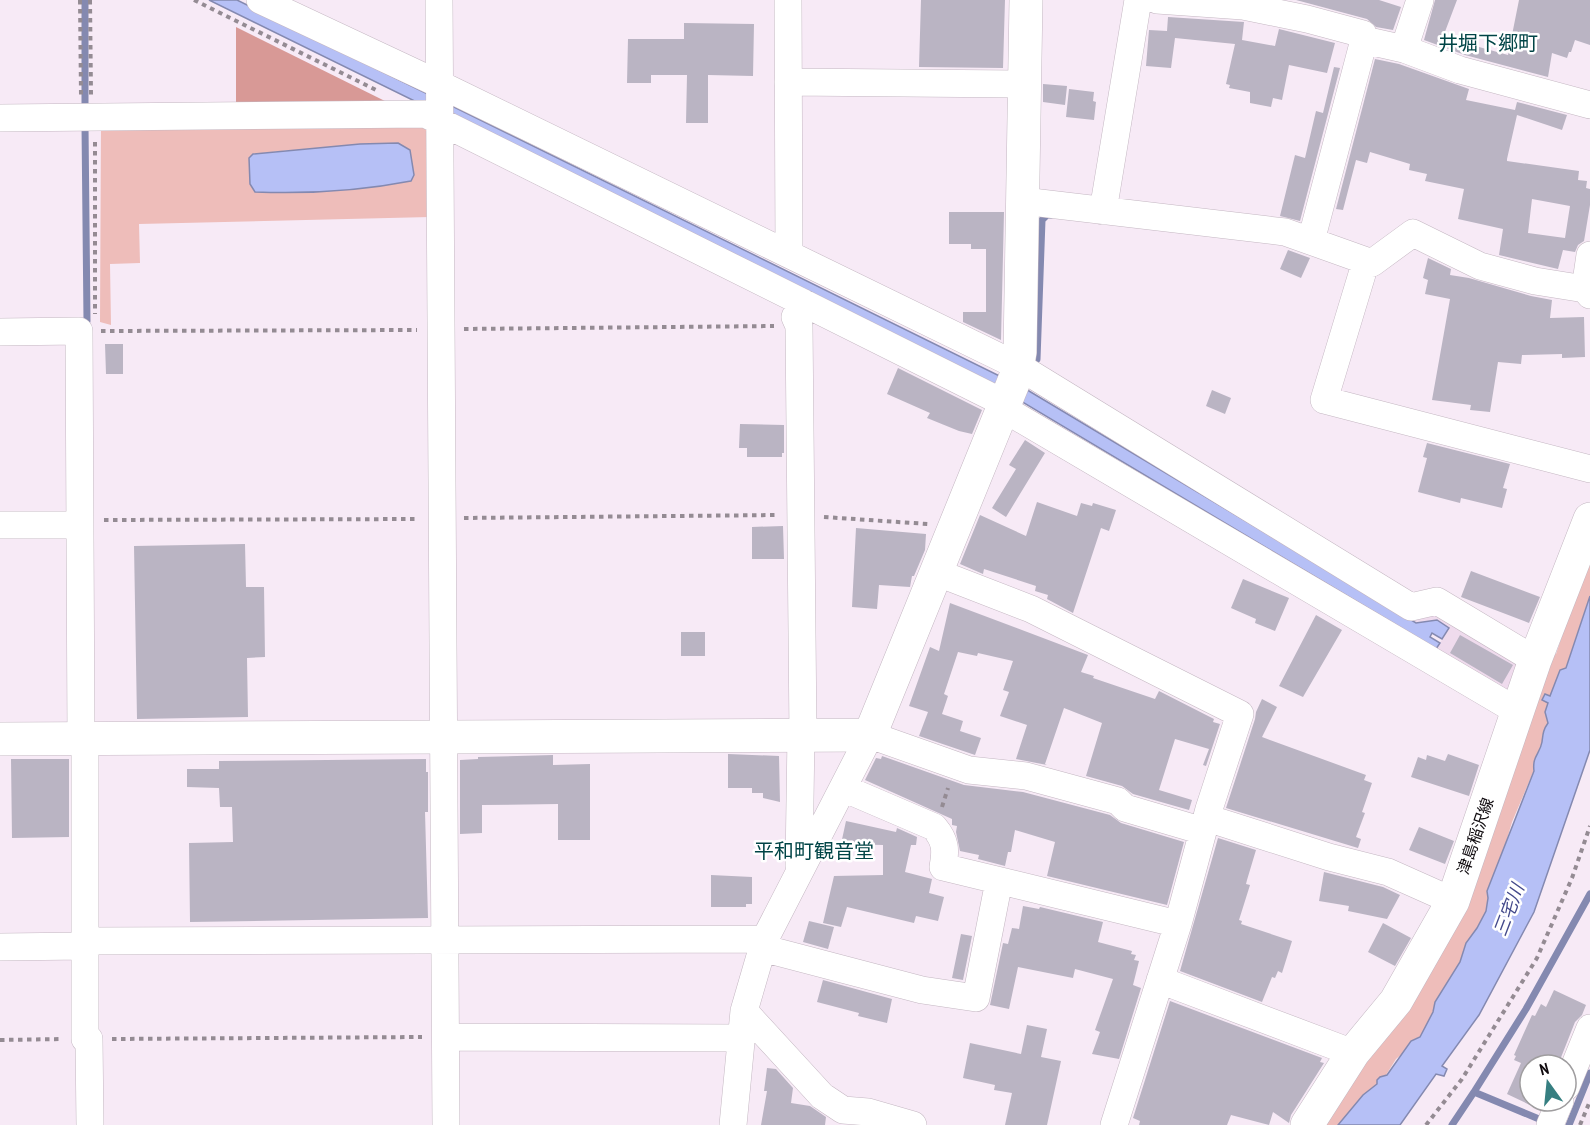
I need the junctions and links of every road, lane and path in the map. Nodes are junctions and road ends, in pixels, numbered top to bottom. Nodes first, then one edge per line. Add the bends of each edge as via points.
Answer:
1 (80, 0) edge
2 (90, 0) edge
3 (194, 0) edge
4 (260, 0) edge
5 (439, 0) edge
6 (788, 0) edge
7 (1026, 0) edge
8 (1138, 0) edge
9 (1157, 0) edge
10 (1420, 0) edge
11 (1364, 40) junction
12 (1404, 49) junction
13 (788, 82) junction
14 (1024, 84) junction
15 (383, 93) dead end
16 (439, 104) junction
17 (1590, 105) edge
18 (86, 117) junction
19 (0, 118) edge
20 (1023, 201) junction
21 (1103, 211) junction
22 (1311, 241) junction
23 (789, 254) junction
24 (1590, 255) edge
25 (1366, 261) junction
26 (1588, 292) edge
27 (802, 302) junction
28 (0, 332) edge
29 (1010, 391) junction
30 (1590, 469) edge
31 (801, 515) junction
32 (443, 518) junction
33 (1590, 519) edge
34 (80, 522) junction
35 (0, 525) edge
36 (957, 526) junction
37 (938, 573) junction
38 (1535, 660) junction
39 (1517, 711) junction
40 (802, 735) junction
41 (870, 735) junction
42 (445, 737) junction
43 (0, 739) edge
44 (83, 739) junction
45 (957, 765) junction
46 (843, 789) junction
47 (1205, 824) junction
48 (1590, 826) edge
49 (934, 827) junction
50 (799, 873) junction
51 (999, 881) junction
52 (1453, 901) junction
53 (1178, 924) junction
54 (446, 940) junction
55 (85, 944) junction
56 (764, 944) junction
57 (0, 947) edge
58 (1160, 980) junction
59 (744, 1011) junction
60 (1590, 1028) edge
61 (446, 1037) junction
62 (741, 1038) junction
63 (87, 1039) junction
64 (0, 1040) edge
65 (1353, 1053) junction
66 (1578, 1058) edge
67 (1590, 1101) edge
68 (90, 1125) edge
69 (446, 1125) edge
70 (733, 1125) edge
71 (913, 1125) edge
72 (1114, 1125) edge
73 (1307, 1125) edge
74 (1426, 1125) edge
75 (1580, 1125) edge

1 - 18 path
2 - 18 path
3 - 15 path
4 - 16 street
5 - 16 street
6 - 13 street
7 - 14 street
8 - 21 street
9 - 11 street via 1243,6 1363,34
10 - 12 street
11 - 12 street
11 - 22 street
12 - 17 street via 1460,70
13 - 14 street
13 - 23 street
14 - 20 street
16 - 18 street via 425,114
16 - 23 street
16 - 27 street
16 - 32 street
18 - 19 street
20 - 21 street
20 - 29 street via 1020,352
21 - 22 street via 1285,232
22 - 25 street
23 - 29 street
24 - 26 street
25 - 26 street via 1372,263 1413,233 1480,266
25 - 30 street via 1324,400
27 - 29 street
27 - 31 street via 795,317 799,326
28 - 34 street via 79,331
29 - 36 street
29 - 38 street via 1412,607 1437,601
29 - 39 street
31 - 32 path
31 - 36 path
31 - 40 street
32 - 34 path
32 - 42 street
33 - 38 street, 津島稲沢線
34 - 35 street
34 - 44 street
36 - 37 street
37 - 41 street
37 - 47 street via 1031,609 1240,714
38 - 39 street, 津島稲沢線
39 - 52 street, 津島稲沢線
40 - 41 street
40 - 42 street
40 - 50 street
41 - 45 street
41 - 46 street
42 - 44 street
42 - 54 street
43 - 44 street
44 - 55 street
45 - 47 street via 969,770 1026,776 1118,801 1125,808
45 - 49 path
46 - 49 street
46 - 50 street
47 - 52 street via 1388,872
47 - 53 street
48 - 74 path via 1537,958 1462,1079
49 - 51 street via 943,837 946,849 943,867
50 - 56 street
51 - 53 street
51 - 56 street via 976,998 922,990
52 - 65 street, 津島稲沢線 via 1396,1001
53 - 58 street
54 - 55 street
54 - 56 street
54 - 61 street
55 - 57 street
55 - 63 street
56 - 59 street
58 - 65 street
58 - 72 street
59 - 62 street
59 - 71 street via 822,1096 843,1110 868,1112
60 - 66 street
61 - 62 street
61 - 63 path
61 - 69 street
62 - 70 street
63 - 64 path
63 - 68 street
65 - 73 street, 津島稲沢線
67 - 75 path

